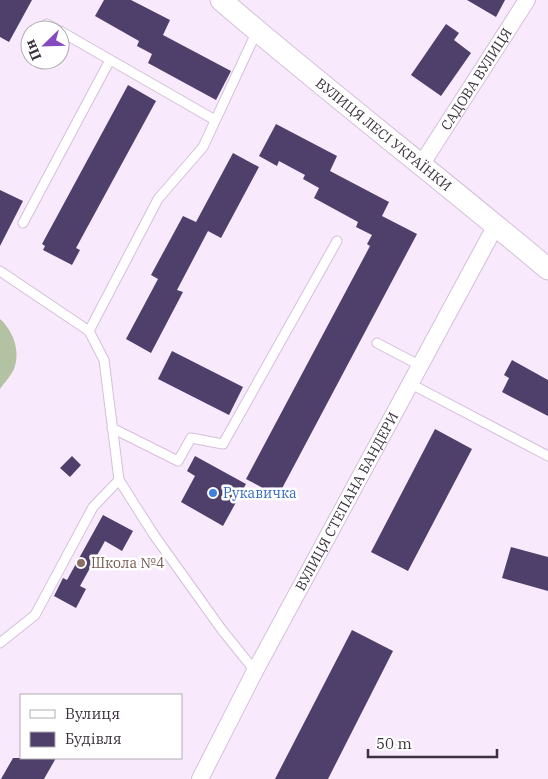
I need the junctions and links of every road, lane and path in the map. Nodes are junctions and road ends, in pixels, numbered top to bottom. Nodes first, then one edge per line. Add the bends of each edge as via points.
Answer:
1 (221, 0) edge
2 (527, 0) edge
3 (257, 30) junction
4 (70, 37) edge
5 (110, 60) junction
6 (215, 120) junction
7 (424, 161) junction
8 (23, 223) dead end
9 (496, 225) junction
10 (337, 240) dead end
11 (548, 269) edge
12 (0, 271) edge
13 (89, 331) junction
14 (377, 343) dead end
15 (421, 366) junction
16 (411, 384) junction
17 (112, 428) junction
18 (548, 456) edge
19 (119, 480) junction
20 (0, 642) edge
21 (255, 671) junction
22 (200, 779) edge

1 - 3 street, ВУЛИЦЯ ЛЕСІ УКРАЇНКИ
2 - 7 street, САДОВА ВУЛИЦЯ
3 - 6 lane
3 - 7 street, ВУЛИЦЯ ЛЕСІ УКРАЇНКИ
4 - 5 lane
5 - 6 lane
5 - 8 lane
6 - 13 lane via 203,147 158,199
7 - 9 street, ВУЛИЦЯ ЛЕСІ УКРАЇНКИ
9 - 11 street, ВУЛИЦЯ ЛЕСІ УКРАЇНКИ
9 - 15 street, ВУЛИЦЯ СТЕПАНА БАНДЕРИ
10 - 17 lane via 223,444 191,438 178,461
12 - 13 lane
13 - 17 lane via 104,360
14 - 15 lane
15 - 16 street, ВУЛИЦЯ СТЕПАНА БАНДЕРИ
16 - 18 lane
16 - 21 street, ВУЛИЦЯ СТЕПАНА БАНДЕРИ
17 - 19 lane
19 - 20 lane via 93,508 35,615
19 - 21 lane via 159,543
21 - 22 street, ВУЛИЦЯ СТЕПАНА БАНДЕРИ

